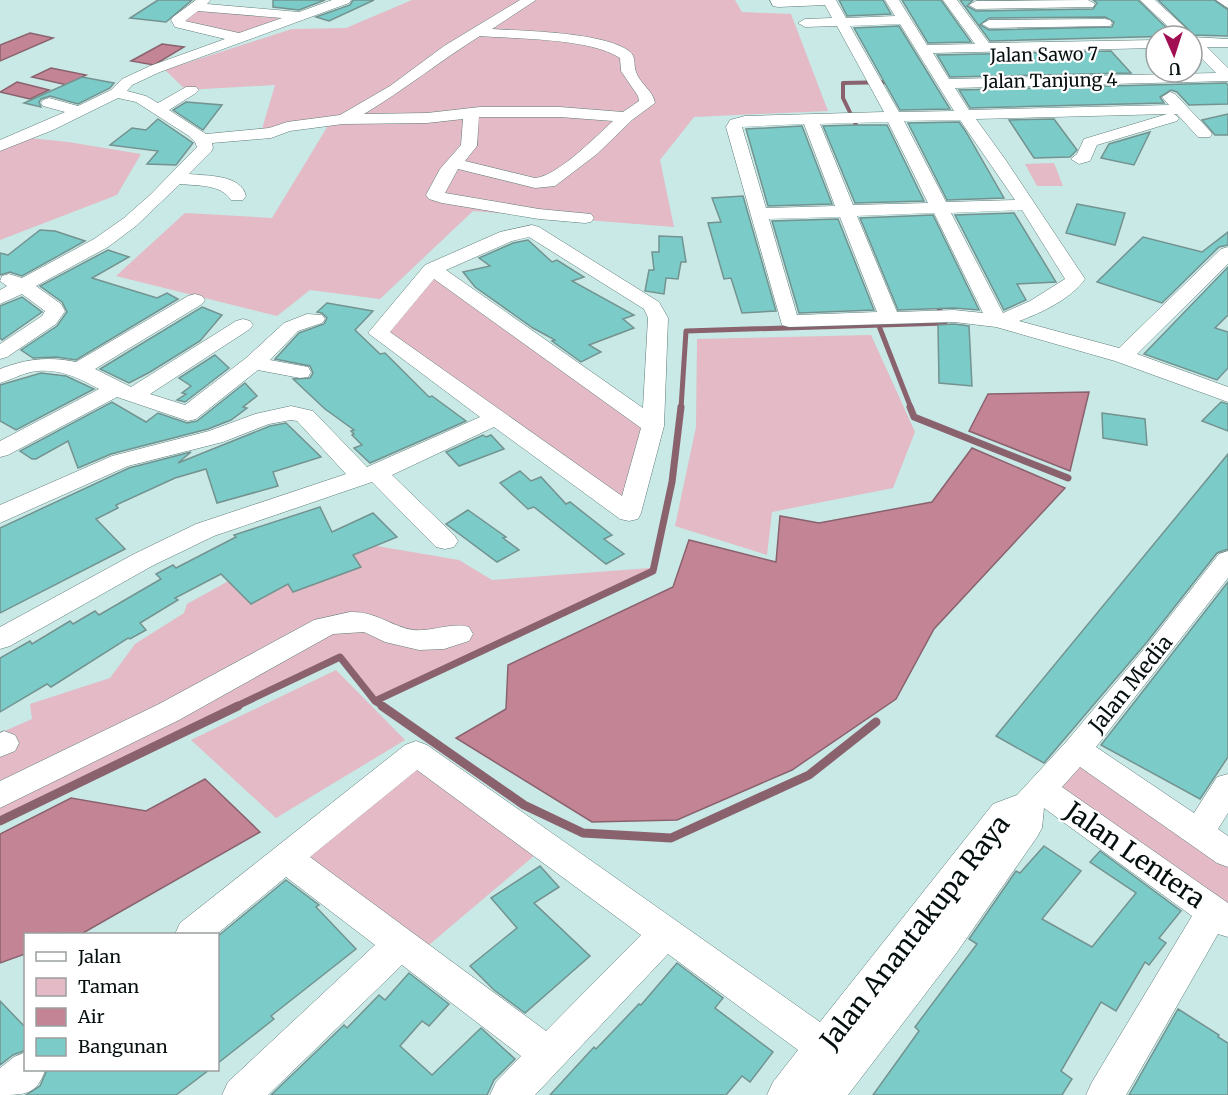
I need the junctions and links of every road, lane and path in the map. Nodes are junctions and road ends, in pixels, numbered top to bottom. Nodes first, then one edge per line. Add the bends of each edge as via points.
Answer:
1 (344, 0) edge
2 (530, 0) edge
3 (892, 0) edge
4 (950, 0) edge
5 (1147, 0) edge
6 (1223, 0) edge
7 (778, 1) edge
8 (829, 1) edge
9 (1086, 2) edge
10 (199, 3) edge
11 (974, 3) edge
12 (1228, 4) edge
13 (306, 16) junction
14 (904, 20) junction
15 (840, 22) junction
16 (806, 23) dead end
17 (1105, 23) junction
18 (1173, 24) edge
19 (993, 25) junction
20 (478, 32) junction
21 (241, 38) junction
22 (1204, 42) edge
23 (1226, 43) edge
24 (1144, 44) edge
25 (1126, 45) junction
26 (1007, 47) junction
27 (985, 48) junction
28 (922, 49) junction
29 (1204, 53) edge
30 (1144, 67) edge
31 (1144, 75) edge
32 (1204, 75) edge
33 (1227, 75) edge
34 (942, 80) junction
35 (1159, 84) edge
36 (192, 90) dead end
37 (116, 93) junction
38 (49, 103) dead end
39 (157, 110) junction
40 (79, 111) junction
41 (1066, 112) junction
42 (1184, 112) junction
43 (471, 113) junction
44 (963, 114) junction
45 (626, 117) junction
46 (894, 117) junction
47 (344, 119) junction
48 (810, 120) junction
49 (1204, 134) dead end
50 (202, 139) junction
51 (1090, 142) junction
52 (0, 146) edge
53 (1079, 159) dead end
54 (453, 163) junction
55 (177, 178) junction
56 (237, 196) dead end
57 (1026, 205) junction
58 (940, 208) junction
59 (848, 211) junction
60 (759, 214) junction
61 (585, 218) dead end
62 (1227, 256) edge
63 (432, 269) junction
64 (0, 278) edge
65 (22, 285) junction
66 (0, 298) edge
67 (195, 300) dead end
68 (889, 318) junction
69 (315, 319) dead end
70 (998, 321) junction
71 (243, 325) dead end
72 (0, 353) edge
73 (1123, 356) junction
74 (254, 363) junction
75 (79, 369) junction
76 (300, 372) dead end
77 (0, 376) edge
78 (1225, 390) edge
79 (125, 391) junction
80 (497, 417) junction
81 (653, 426) junction
82 (0, 450) edge
83 (369, 475) junction
84 (0, 515) edge
85 (445, 541) dead end
86 (1228, 560) edge
87 (459, 634) dead end
88 (0, 639) edge
89 (1077, 750) junction
90 (1228, 786) edge
91 (0, 795) edge
92 (1035, 797) junction
93 (1199, 833) junction
94 (1228, 853) edge
95 (286, 858) junction
96 (1221, 916) edge
97 (193, 933) edge
98 (665, 934) junction
99 (400, 944) junction
100 (547, 1053) junction
101 (836, 1056) junction
102 (26, 1071) edge
103 (0, 1092) edge
104 (241, 1095) edge
105 (509, 1095) edge
106 (786, 1095) edge
107 (825, 1095) edge
108 (1105, 1095) edge

1 - 13 street
2 - 20 street
3 - 14 street
4 - 27 street
5 - 18 street
6 - 12 street
7 - 8 street
8 - 15 street
9 - 11 street
9 - 17 street
10 - 13 street
10 - 21 street via 178,20 180,24
11 - 19 street
13 - 21 street
14 - 15 street
14 - 28 street
15 - 16 street
15 - 46 street
17 - 19 street
17 - 25 street
19 - 26 street
20 - 45 street via 613,48 626,56 628,71 646,96 646,103
20 - 47 street
21 - 37 street via 155,69 128,82
22 - 23 street
24 - 25 street
25 - 26 street
25 - 30 street
26 - 27 street
27 - 28 street
28 - 34 street
29 - 33 street
31 - 34 street, Jalan Tanjung 4
32 - 33 street, Jalan Tanjung 4
34 - 44 street
35 - 42 street
36 - 39 street
37 - 39 street via 133,95
37 - 40 street
38 - 40 street
39 - 50 street
40 - 52 street
41 - 42 street
41 - 44 street
41 - 51 street
42 - 49 street
42 - 51 street
43 - 45 street via 560,112
43 - 47 street
43 - 54 street via 469,146
44 - 46 street
44 - 57 street
45 - 54 street via 549,182 535,183
46 - 48 street
46 - 58 street
47 - 50 street via 271,133
48 - 59 street
48 - 60 street via 734,124
50 - 55 street via 205,148
51 - 53 street via 1084,157
54 - 61 street via 435,195 539,214
55 - 56 street via 225,184
55 - 65 street via 113,235
57 - 58 street
57 - 70 street via 1075,279 1043,304
58 - 59 street
58 - 70 street
59 - 60 street
59 - 68 street
60 - 68 street via 789,321
62 - 73 street
63 - 80 street via 378,333
63 - 81 street
63 - 81 street via 507,236 532,231 652,306 659,325
64 - 65 street
65 - 66 street
65 - 72 street via 55,311 49,320
67 - 75 street
68 - 70 street via 946,316
69 - 74 street via 291,327
70 - 73 street
71 - 79 street
73 - 78 street
74 - 76 street
74 - 79 street via 188,414
75 - 77 street via 34,365
75 - 79 street
79 - 82 street
80 - 81 street via 629,513
80 - 83 street
83 - 84 street via 305,416 291,413 120,461
83 - 85 street
83 - 88 street via 205,530
86 - 89 street, Jalan Media
87 - 91 street via 425,641 398,636 366,622 324,627 169,712
89 - 92 street, Jalan Media
89 - 93 street
90 - 93 street
92 - 96 street, Jalan Lentera
92 - 101 street, Jalan Anantakupa Raya via 1026,828 943,944 903,968
93 - 94 street
95 - 97 street
95 - 98 street via 416,753
95 - 99 street
96 - 108 street
98 - 100 street
98 - 101 street
99 - 100 street
99 - 104 street
100 - 105 street
101 - 106 street, Jalan Anantakupa Raya
101 - 107 street, Jalan Anantakupa Raya
102 - 103 street

